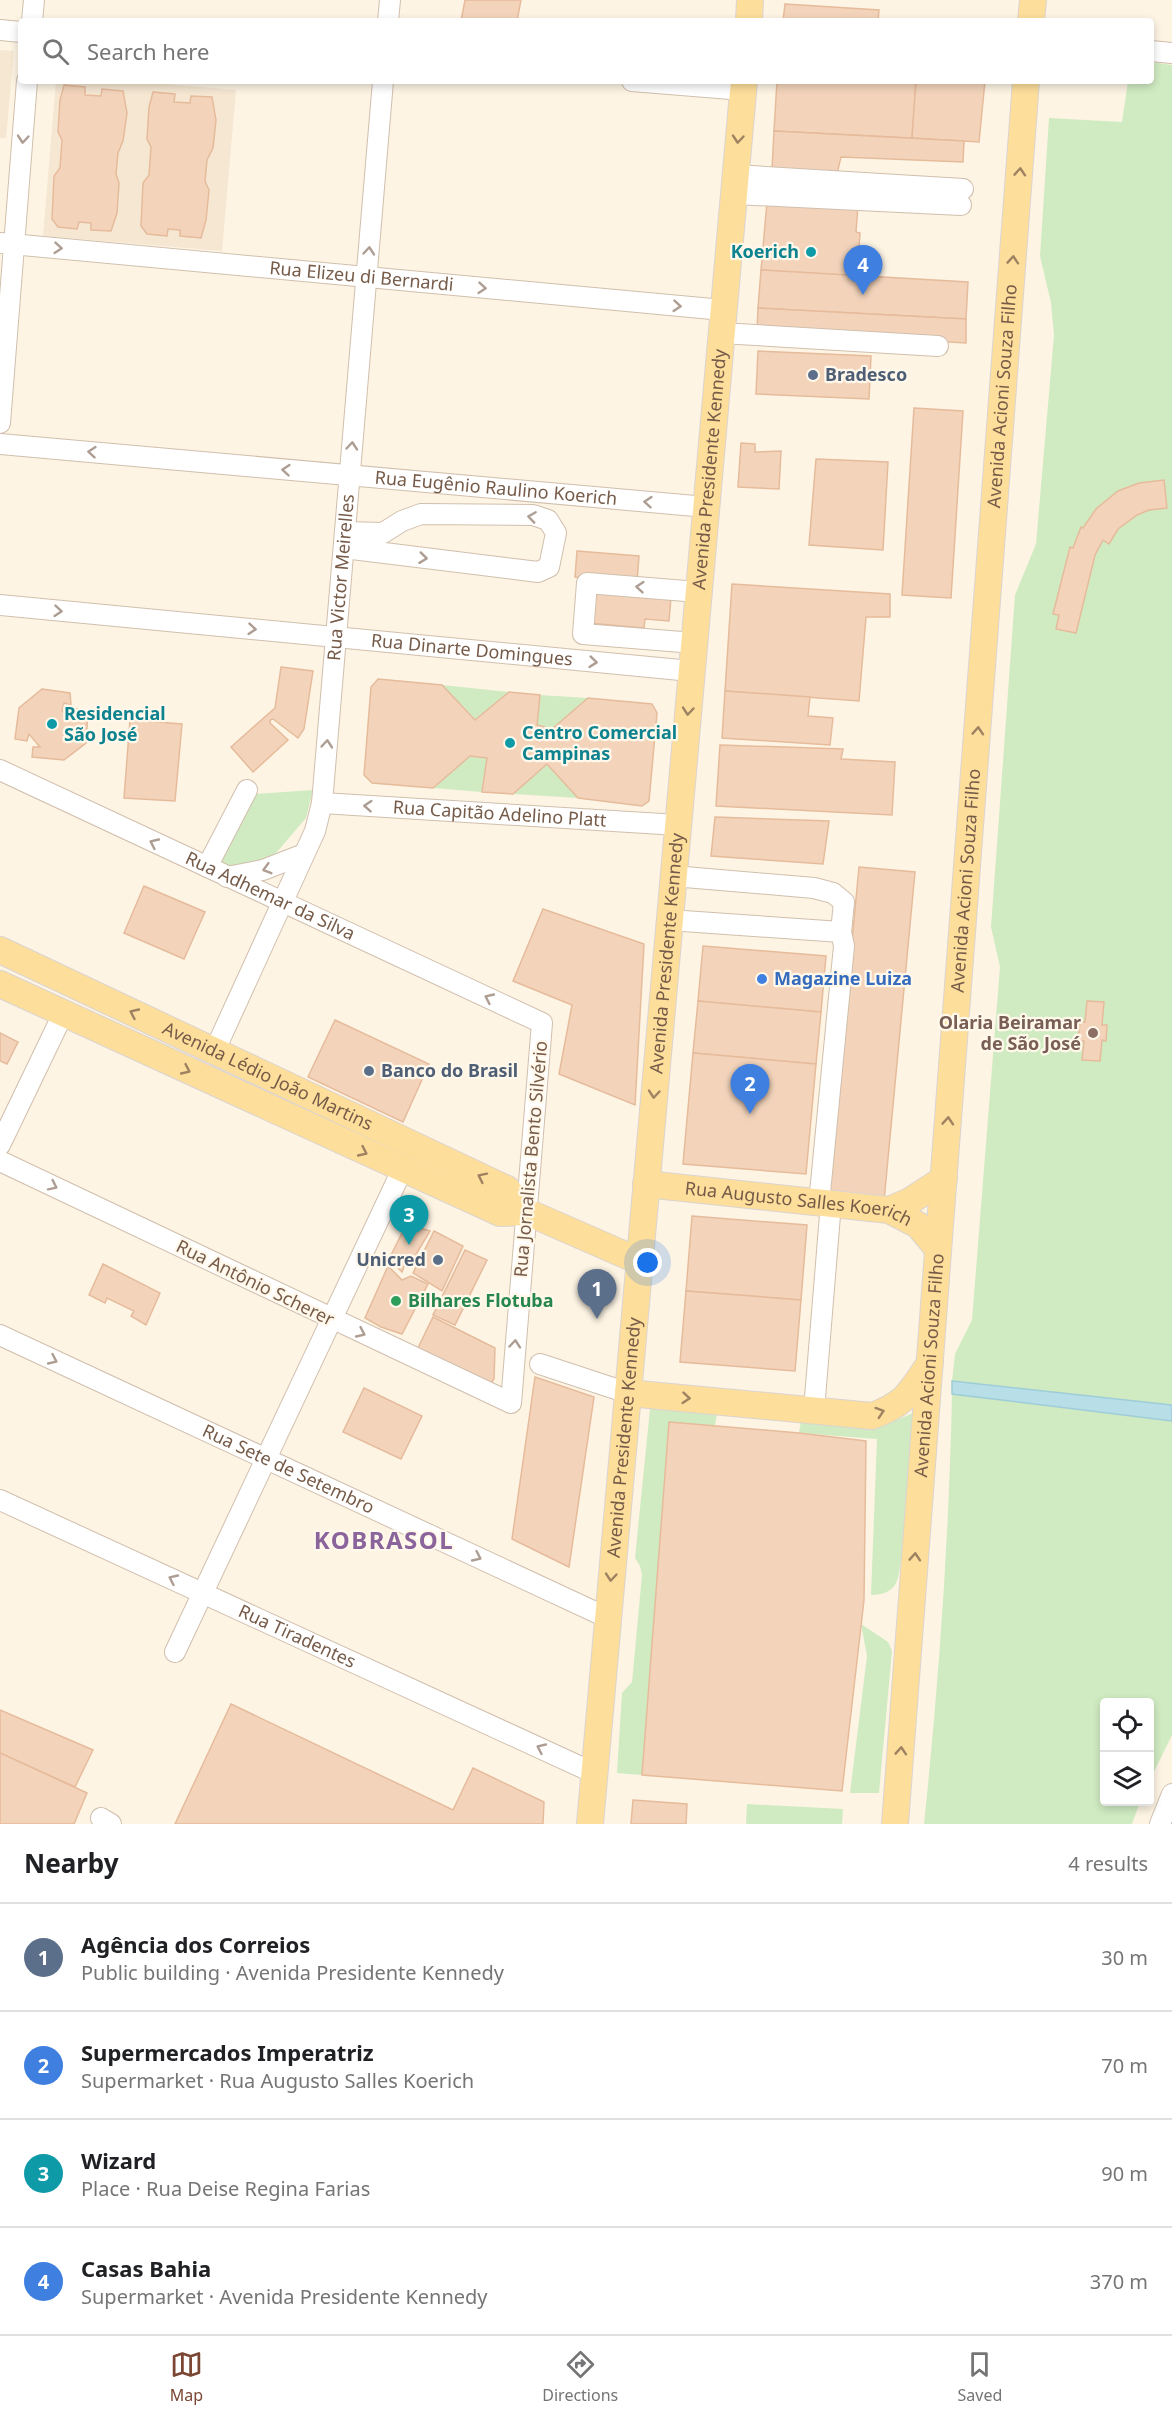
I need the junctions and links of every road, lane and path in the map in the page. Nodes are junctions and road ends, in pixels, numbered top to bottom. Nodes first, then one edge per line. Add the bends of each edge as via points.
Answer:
1 (34, 0) edge
2 (390, 0) edge
3 (750, 0) edge
4 (1033, 0) edge
5 (32, 18) edge
6 (388, 18) edge
7 (749, 18) edge
8 (1031, 18) edge
9 (0, 30) edge
10 (18, 32) edge
11 (1154, 51) edge
12 (1172, 53) edge
13 (27, 84) edge
14 (383, 84) edge
15 (699, 84) edge
16 (1026, 84) edge
17 (743, 86) edge
18 (734, 184) junction
19 (962, 197) dead end
20 (7, 244) edge
21 (367, 277) junction
22 (722, 322) junction
23 (938, 346) dead end
24 (0, 423) edge
25 (0, 444) edge
26 (350, 475) junction
27 (706, 507) junction
28 (344, 540) junction
29 (381, 543) junction
30 (698, 592) junction
31 (0, 605) edge
32 (336, 637) junction
33 (694, 643) junction
34 (691, 671) junction
35 (0, 770) edge
36 (247, 790) dead end
37 (322, 803) junction
38 (678, 825) junction
39 (304, 854) junction
40 (207, 867) junction
41 (673, 876) junction
42 (227, 877) junction
43 (282, 903) junction
44 (669, 920) junction
45 (841, 932) junction
46 (0, 950) edge
47 (0, 984) edge
48 (63, 1014) junction
49 (542, 1023) joint
50 (214, 1050) junction
51 (0, 1145) edge
52 (0, 1161) edge
53 (402, 1170) junction
54 (944, 1179) junction
55 (646, 1184) junction
56 (825, 1203) junction
57 (889, 1210) junction
58 (526, 1212) junction
59 (938, 1249) junction
60 (639, 1261) junction
61 (332, 1320) junction
62 (0, 1335) edge
63 (930, 1362) junction
64 (540, 1364) dead end
65 (628, 1393) junction
66 (511, 1403) joint
67 (814, 1410) junction
68 (266, 1459) junction
69 (0, 1500) edge
70 (202, 1593) junction
71 (608, 1618) junction
72 (175, 1652) dead end
73 (594, 1773) junction
74 (1172, 1794) edge
75 (894, 1819) edge
76 (590, 1824) edge
77 (1160, 1824) edge

1 - 5 street
2 - 6 street
3 - 7 main road
4 - 8 main road
9 - 10 street
11 - 12 street
13 -> 20 street
21 -> 14 street, Rua Victor Meirelles
15 - 17 street
54 -> 16 main road, Avenida Acioni Souza Filho
17 -> 18 main road, Avenida Presidente Kennedy
18 - 19 street
18 - 22 main road, Avenida Presidente Kennedy
20 -> 21 street, Rua Elizeu di Bernardi
20 - 24 street
21 -> 22 street, Rua Elizeu di Bernardi
26 -> 21 street, Rua Victor Meirelles
22 - 23 street, Rua Elizeu di Bernardi
22 - 27 main road, Avenida Presidente Kennedy
26 -> 25 street, Rua Eugênio Raulino Koerich
27 -> 26 street, Rua Eugênio Raulino Koerich
26 - 28 street, Rua Victor Meirelles
27 - 30 main road, Avenida Presidente Kennedy
28 - 29 street
28 - 32 street, Rua Victor Meirelles
29 -> 29 street via 538,572 549,567 556,533 548,520 533,515 421,514 402,521
30 - 33 main road, Avenida Presidente Kennedy
30 -> 33 street via 587,583 583,634
31 -> 32 street, Rua Dinarte Domingues
32 -> 34 street, Rua Dinarte Domingues
37 -> 32 street, Rua Victor Meirelles
33 - 34 main road, Avenida Presidente Kennedy
34 -> 38 main road, Avenida Presidente Kennedy
40 -> 35 street, Rua Adhemar da Silva
36 - 40 street
38 -> 37 street, Rua Capitão Adelino Platt
37 - 39 street, Rua Victor Meirelles
38 - 41 main road, Avenida Presidente Kennedy
39 -> 42 street via 263,870
39 - 43 street, Rua Victor Meirelles
40 - 42 street, Rua Adhemar da Silva
41 - 44 main road, Avenida Presidente Kennedy
41 - 45 street via 833,893 844,902
42 - 43 street, Rua Adhemar da Silva
49 -> 43 street, Rua Adhemar da Silva
43 - 50 street, Rua Victor Meirelles
44 - 45 street
44 -> 55 main road, Avenida Presidente Kennedy
45 - 56 street via 844,946
50 -> 46 main road, Avenida Lédio João Martins
47 - 48 main road, Avenida Lédio João Martins
48 - 51 street
48 -> 53 main road, Avenida Lédio João Martins
49 - 58 street, Rua Jornalista Bento Silvério
58 -> 50 main road, Avenida Lédio João Martins via 507,1189
52 -> 61 street, Rua Antônio Scherer
53 - 58 main road, Avenida Lédio João Martins via 500,1213
53 - 61 street
54 - 57 main road
54 - 59 main road, Avenida Acioni Souza Filho
55 - 56 main road, Rua Augusto Salles Koerich
55 - 60 main road, Avenida Presidente Kennedy
56 - 57 main road, Rua Augusto Salles Koerich
56 - 67 street
57 - 59 main road, Rua Augusto Salles Koerich via 918,1225
58 - 60 main road, Avenida Lédio João Martins
66 -> 58 street, Rua Jornalista Bento Silvério
59 - 63 main road, Avenida Acioni Souza Filho
60 - 65 main road, Avenida Presidente Kennedy
61 -> 66 street, Rua Antônio Scherer
61 - 68 street
62 -> 68 street, Rua Sete de Setembro
67 -> 63 main road via 872,1416 887,1411 905,1400
75 -> 63 main road, Avenida Acioni Souza Filho
64 - 65 street
65 -> 67 main road
65 -> 71 main road, Avenida Presidente Kennedy
68 - 70 street
68 -> 71 street, Rua Sete de Setembro
70 -> 69 street, Rua Tiradentes
70 - 72 street
73 -> 70 street, Rua Tiradentes
71 - 73 main road, Avenida Presidente Kennedy
73 - 76 main road, Avenida Presidente Kennedy
74 - 77 street

